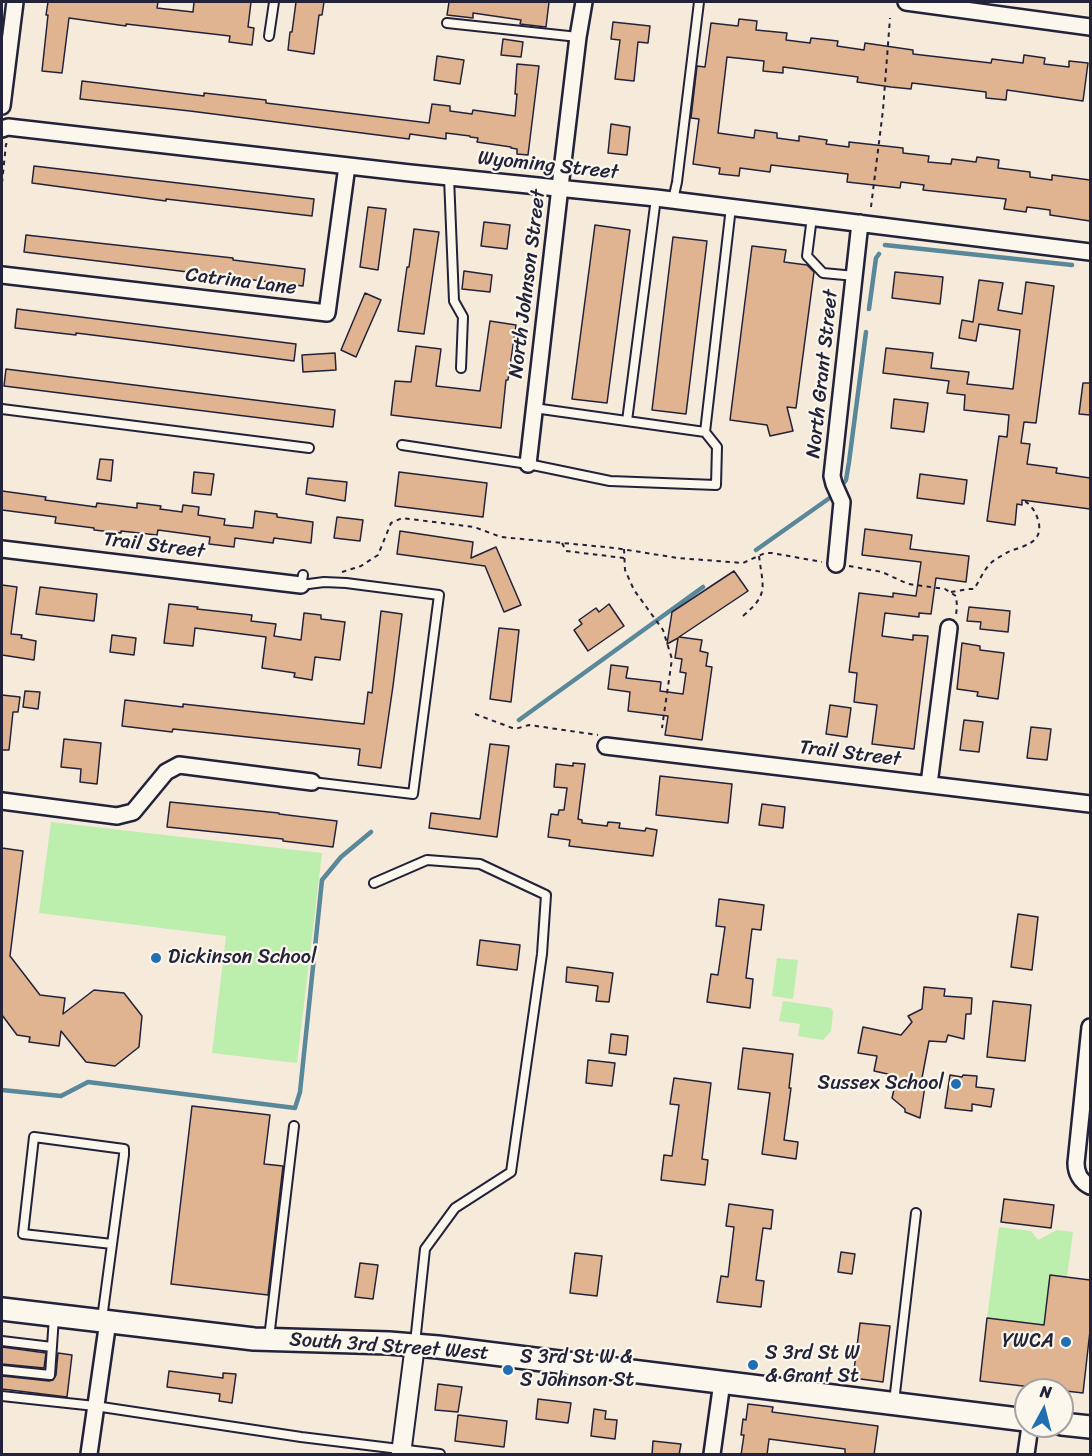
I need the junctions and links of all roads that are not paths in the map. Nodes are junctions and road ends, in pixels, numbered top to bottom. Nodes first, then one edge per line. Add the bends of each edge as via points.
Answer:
1 (15, 2) edge
2 (274, 2) edge
3 (584, 2) edge
4 (699, 2) edge
5 (906, 2) edge
6 (447, 22) dead end
7 (1090, 27) edge
8 (269, 36) dead end
9 (578, 37) junction
10 (2, 106) edge
11 (4, 136) edge
12 (347, 166) junction
13 (449, 177) junction
14 (560, 187) junction
15 (656, 198) junction
16 (674, 200) junction
17 (731, 207) junction
18 (812, 218) junction
19 (860, 223) junction
20 (1090, 252) edge
21 (2, 275) edge
22 (855, 276) junction
23 (461, 368) dead end
24 (534, 408) junction
25 (2, 409) edge
26 (627, 421) junction
27 (705, 432) junction
28 (402, 445) dead end
29 (309, 448) dead end
30 (528, 464) junction
31 (2, 549) edge
32 (836, 564) road end
33 (302, 580) joint
34 (949, 628) road end
35 (606, 741) road end
36 (312, 782) joint
37 (929, 784) junction
38 (2, 801) edge
39 (1090, 804) edge
40 (374, 883) dead end
41 (1090, 1027) edge
42 (1088, 1066) edge
43 (294, 1126) dead end
44 (1087, 1184) edge
45 (916, 1212) dead end
46 (112, 1244) junction
47 (2, 1309) edge
48 (54, 1315) junction
49 (105, 1321) junction
50 (269, 1339) junction
51 (2, 1341) edge
52 (415, 1345) junction
53 (52, 1347) junction
54 (2, 1370) edge
55 (722, 1382) junction
56 (2, 1396) edge
57 (894, 1403) junction
58 (96, 1406) junction
59 (1014, 1418) edge
60 (1074, 1425) edge
61 (1090, 1427) edge
62 (1028, 1438) edge
63 (401, 1452) edge
64 (89, 1455) edge
65 (440, 1455) edge
66 (712, 1455) edge
67 (1026, 1455) edge

1 - 10 street
2 - 8 lane
3 - 9 street, North Johnson Street
4 - 16 lane
5 - 7 street
6 - 9 lane
9 - 14 street, North Johnson Street
11 - 12 street, Wyoming Street via 8,126
12 - 13 street, Wyoming Street
12 - 21 street, Catrina Lane via 327,313
13 - 14 street, Wyoming Street
13 - 23 lane via 454,301 464,317
14 - 15 street, Wyoming Street
14 - 24 street, North Johnson Street
15 - 16 street, Wyoming Street
15 - 26 lane
16 - 17 street, Wyoming Street
17 - 18 street, Wyoming Street
17 - 27 lane
18 - 19 street, Wyoming Street
18 - 22 lane via 807,256 823,273
19 - 20 street, Wyoming Street
19 - 22 street, North Grant Street
22 - 32 street, North Grant Street via 832,477 842,505
24 - 26 lane
24 - 30 street, North Johnson Street
25 - 29 lane
26 - 27 lane
27 - 30 lane via 717,447 716,485 610,482
28 - 30 lane
31 - 33 street, Trail Street
33 - 36 lane via 439,595 413,794
34 - 37 street
35 - 37 street, Trail Street
36 - 38 street via 179,765 166,772 133,812 117,816
37 - 39 street, Trail Street
40 - 52 lane via 427,860 480,864 546,895 542,954 512,1172 455,1208 425,1249
41 - 42 street
42 - 44 street via 1076,1163 1077,1172
43 - 50 lane
45 - 57 lane
46 - 46 lane via 124,1149 34,1137 22,1234
46 - 49 lane
47 - 48 main road, South 3rd Street West
48 - 49 main road, South 3rd Street West
48 - 53 lane
49 - 50 main road, South 3rd Street West
49 - 58 street
50 - 52 main road, South 3rd Street West
51 - 53 lane
52 - 55 main road, South 3rd Street West
52 - 63 street
53 - 54 lane via 50,1375
55 - 57 main road, South 3rd Street West
55 - 66 street
56 - 58 lane
57 - 59 main road, South 3rd Street West
58 - 63 lane
58 - 64 street
60 - 61 main road
62 - 67 street
63 - 65 lane

